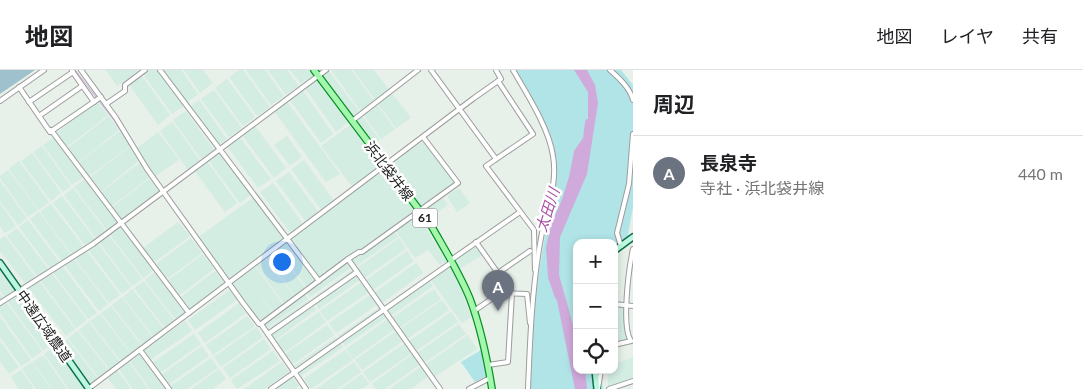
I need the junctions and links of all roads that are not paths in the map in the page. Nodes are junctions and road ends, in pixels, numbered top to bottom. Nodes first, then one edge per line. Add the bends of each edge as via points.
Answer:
1 (44, 70) edge
2 (82, 70) edge
3 (145, 70) edge
4 (160, 70) edge
5 (314, 70) edge
6 (326, 70) edge
7 (418, 70) edge
8 (431, 70) edge
9 (496, 70) edge
10 (513, 70) edge
11 (610, 70) edge
12 (72, 71) edge
13 (318, 76) junction
14 (498, 81) junction
15 (82, 86) junction
16 (19, 87) junction
17 (101, 97) junction
18 (0, 100) edge
19 (633, 100) edge
20 (29, 102) junction
21 (94, 102) junction
22 (106, 104) junction
23 (460, 109) junction
24 (39, 116) junction
25 (352, 121) junction
26 (52, 130) junction
27 (633, 134) edge
28 (423, 137) junction
29 (220, 150) junction
30 (496, 159) junction
31 (385, 166) junction
32 (163, 192) junction
33 (419, 211) junction
34 (520, 212) junction
35 (121, 223) junction
36 (633, 237) edge
37 (288, 239) junction
38 (476, 242) junction
39 (621, 246) junction
40 (633, 248) edge
41 (618, 249) edge
42 (530, 251) dead end
43 (632, 254) edge
44 (348, 259) junction
45 (451, 261) junction
46 (0, 263) edge
47 (357, 272) junction
48 (498, 274) junction
49 (536, 277) junction
50 (319, 281) junction
51 (230, 283) junction
52 (631, 283) edge
53 (19, 290) junction
54 (512, 294) junction
55 (0, 303) edge
56 (618, 304) edge
57 (626, 305) junction
58 (633, 306) edge
59 (384, 310) junction
60 (474, 311) junction
61 (189, 313) junction
62 (261, 324) junction
63 (531, 332) junction
64 (268, 334) junction
65 (632, 341) edge
66 (618, 344) edge
67 (140, 350) junction
68 (488, 366) junction
69 (294, 373) junction
70 (596, 374) edge
71 (600, 374) edge
72 (490, 378) junction
73 (633, 381) edge
74 (88, 389) edge
75 (169, 389) edge
76 (271, 389) edge
77 (306, 389) edge
78 (440, 389) edge
79 (469, 389) edge
80 (492, 389) edge
81 (528, 389) edge
82 (598, 389) edge
83 (609, 389) edge

1 - 16 street
2 - 17 street
3 - 22 street via 125,85 125,91
4 - 29 street
5 - 13 main road, 浜北袋井線 / 61
6 - 13 street
7 - 25 street
8 - 23 street
9 - 14 street via 501,79
10 - 49 street via 538,115 553,155 554,187 541,236
11 - 19 street via 626,86
12 - 15 street
12 - 20 street
13 - 25 main road, 浜北袋井線 / 61
13 - 29 street
14 - 23 street
14 - 30 street via 533,134
15 - 21 street
15 - 24 street
16 - 18 street
16 - 20 street
17 - 21 street
17 - 22 street
20 - 24 street
21 - 26 street
22 - 32 street
23 - 28 street
23 - 30 street
24 - 26 street via 50,132
25 - 31 main road, 浜北袋井線 / 61
26 - 35 street
27 - 39 street via 629,184 617,233
28 - 31 street
28 - 33 street via 458,183
29 - 32 street
29 - 37 street
30 - 34 street via 486,166
31 - 33 main road, 浜北袋井線 / 61
31 - 37 street
32 - 35 street
32 - 51 street
33 - 44 street
33 - 45 main road, 浜北袋井線 / 61
34 - 38 street
34 - 49 street via 534,230
35 - 53 street
35 - 61 street
36 - 39 street
37 - 50 street
37 - 51 street
38 - 45 street
38 - 48 street
39 - 41 street
40 - 43 street
42 - 48 street
43 - 52 street
44 - 47 street
44 - 50 street
45 - 59 street
45 - 60 main road, 浜北袋井線 / 61
46 - 53 street, 中遠広域農道
47 - 59 street
47 - 64 street
48 - 54 street
49 - 63 street
50 - 62 street
51 - 61 street
51 - 62 street
52 - 57 street
53 - 55 street
53 - 74 street, 中遠広域農道
54 - 60 street via 500,293
54 - 63 street via 527,294
54 - 68 street via 508,362
56 - 57 street
57 - 58 street
57 - 65 street via 627,330
59 - 69 street
59 - 78 street
60 - 68 main road, 浜北袋井線 / 61
61 - 67 street
62 - 64 street
63 - 81 street
64 - 69 street
65 - 66 street
67 - 74 street
67 - 75 street
68 - 72 main road, 浜北袋井線 / 61
69 - 76 street
69 - 77 street
70 - 82 street
71 - 82 street
72 - 79 street
72 - 80 main road, 浜北袋井線 / 61
73 - 83 street

